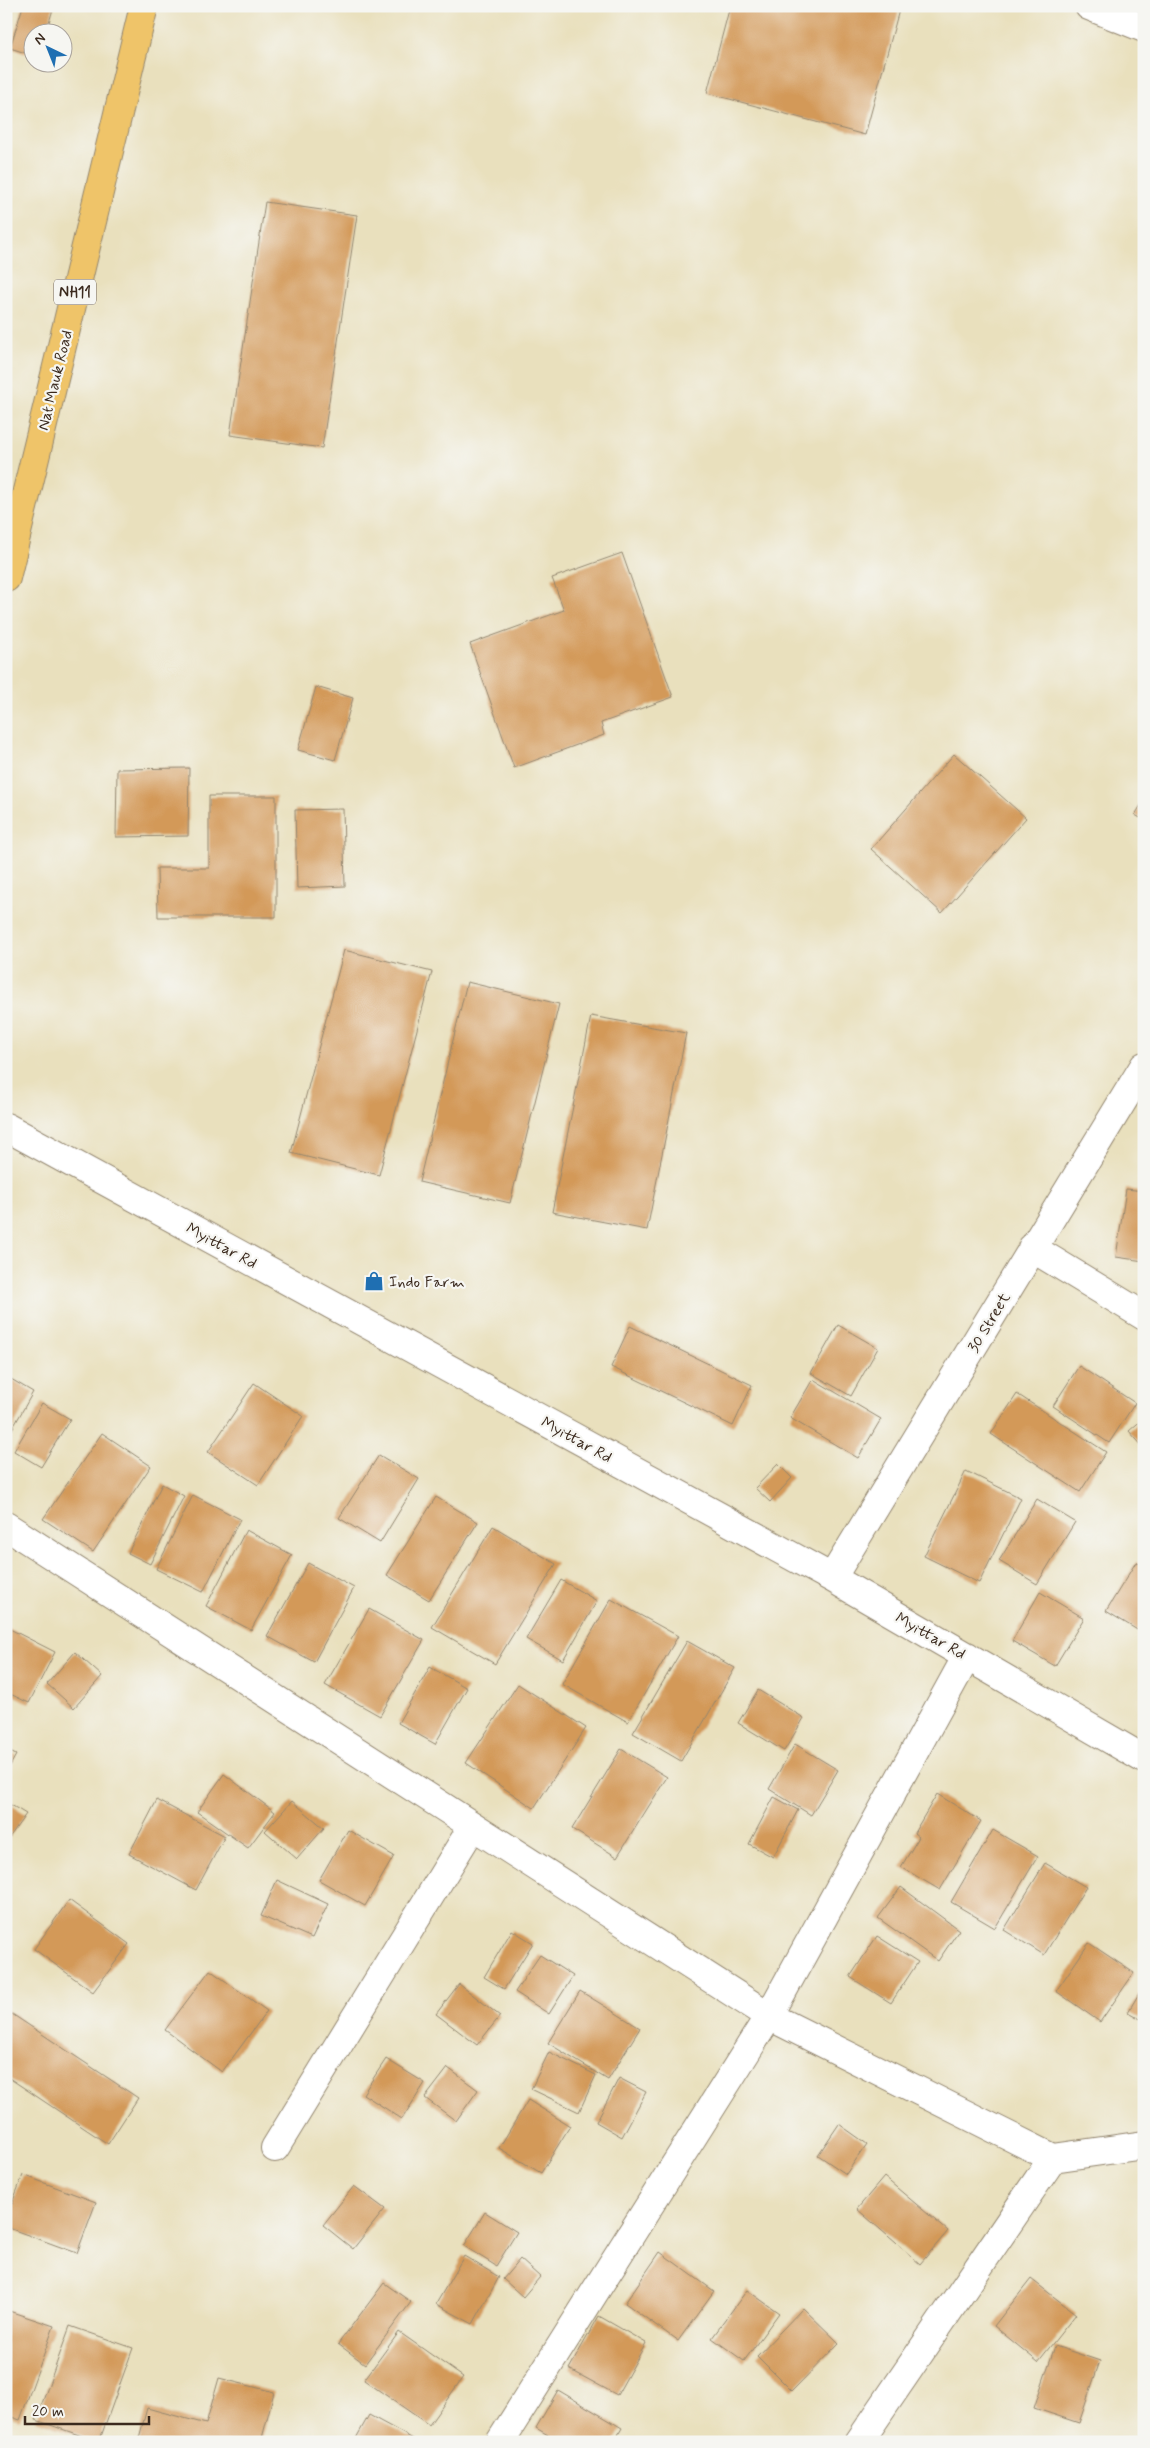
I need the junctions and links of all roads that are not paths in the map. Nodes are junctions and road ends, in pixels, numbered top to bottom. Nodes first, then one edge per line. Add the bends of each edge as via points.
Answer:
1 (143, 6) edge
2 (1089, 6) edge
3 (1144, 28) edge
4 (6, 578) edge
5 (1144, 1066) edge
6 (6, 1127) edge
7 (1032, 1248) junction
8 (1144, 1316) edge
9 (6, 1526) edge
10 (832, 1578) junction
11 (967, 1656) junction
12 (1144, 1759) edge
13 (473, 1826) junction
14 (770, 2016) junction
15 (1144, 2145) edge
16 (275, 2148) dead end
17 (1053, 2158) junction
18 (500, 2442) edge
19 (859, 2442) edge

1 - 4 highway, Nat Mauk Road / NH11
2 - 3 street
5 - 7 street, 30 Street
6 - 10 street, Myittar Rd
7 - 8 street
7 - 10 street, 30 Street
9 - 13 street
10 - 11 street, Myittar Rd
11 - 12 street, Myittar Rd
11 - 14 street
13 - 14 street
13 - 16 street
14 - 17 street
14 - 18 street
15 - 17 street
17 - 19 street

